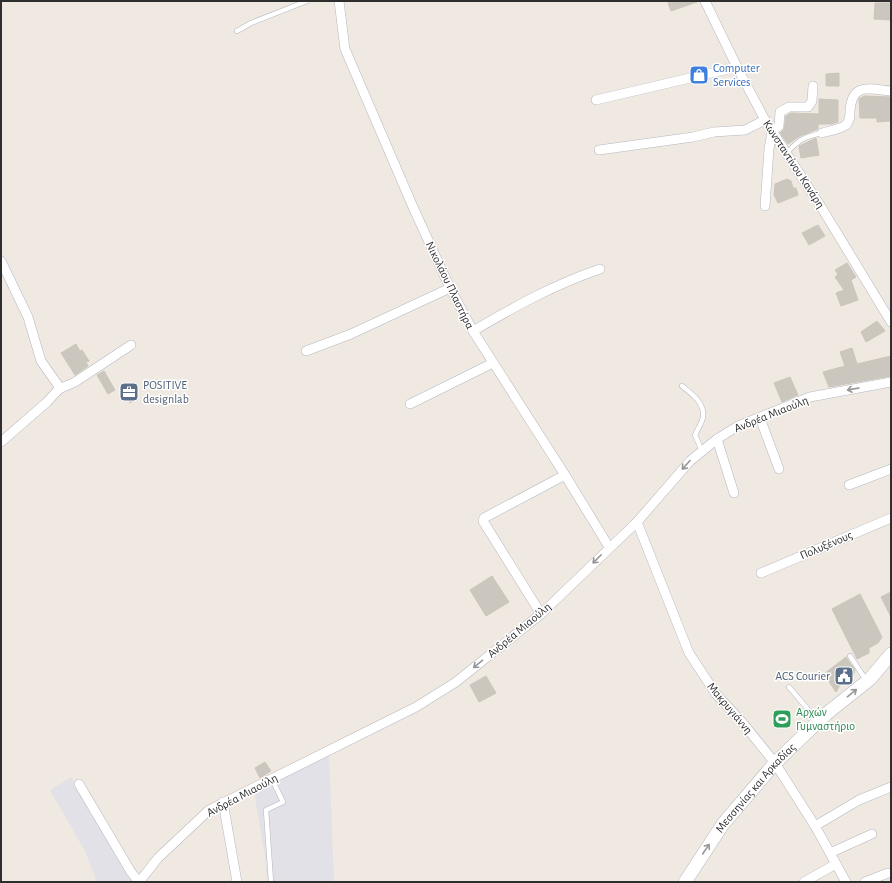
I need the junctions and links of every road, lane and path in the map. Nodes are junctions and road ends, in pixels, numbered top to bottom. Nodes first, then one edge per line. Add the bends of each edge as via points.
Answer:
1 (307, 1) edge
2 (339, 1) edge
3 (705, 1) edge
4 (237, 31) dead end
5 (736, 66) junction
6 (813, 86) dead end
7 (891, 91) edge
8 (596, 100) dead end
9 (765, 120) junction
10 (772, 132) junction
11 (822, 133) joint
12 (599, 150) dead end
13 (786, 154) junction
14 (765, 206) dead end
15 (1, 261) edge
16 (600, 269) dead end
17 (450, 288) junction
18 (891, 322) edge
19 (473, 331) junction
20 (131, 344) dead end
21 (306, 350) dead end
22 (493, 363) junction
23 (891, 382) edge
24 (682, 386) dead end
25 (59, 389) junction
26 (410, 404) dead end
27 (760, 418) junction
28 (717, 439) junction
29 (1, 442) edge
30 (702, 450) junction
31 (780, 469) dead end
32 (891, 469) edge
33 (566, 474) junction
34 (849, 485) dead end
35 (734, 493) dead end
36 (891, 518) edge
37 (637, 522) junction
38 (609, 547) junction
39 (761, 573) dead end
40 (541, 614) junction
41 (891, 654) edge
42 (850, 656) dead end
43 (866, 681) junction
44 (789, 687) dead end
45 (818, 722) junction
46 (775, 763) junction
47 (272, 779) junction
48 (79, 784) dead end
49 (891, 787) edge
50 (223, 802) junction
51 (816, 826) junction
52 (872, 834) dead end
53 (830, 853) junction
54 (836, 864) junction
55 (888, 873) dead end
56 (139, 882) edge
57 (238, 882) edge
58 (271, 882) edge
59 (685, 882) edge
60 (804, 882) edge
61 (846, 882) edge
62 (865, 882) edge

1 - 4 lane
2 - 17 street, Νικολάου Πλαστήρα via 345,48
3 - 5 street, Κωνσταντίνου Κανάρη
5 - 8 street
5 - 9 street, Κωνσταντίνου Κανάρη
6 - 10 street via 812,101 808,107 789,107 780,112 779,126
7 - 11 street via 865,88 856,91 851,100 850,119 845,126
9 - 10 street, Κωνσταντίνου Κανάρη
9 - 12 street via 745,130 714,132
10 - 13 street, Κωνσταντίνου Κανάρη
10 - 14 street
11 - 13 lane via 797,141
13 - 18 street, Κωνσταντίνου Κανάρη
15 - 25 street via 28,317 41,361
16 - 19 street via 567,280 531,297
17 - 19 street, Νικολάου Πλαστήρα
17 - 21 street via 351,334
19 - 22 street, Νικολάου Πλαστήρα
20 - 25 street via 75,382
22 - 26 street
22 - 33 street, Νικολάου Πλαστήρα
23 -> 27 street, Ανδρέα Μιαούλη via 810,397
24 - 30 lane via 694,395 702,408 703,419 695,435
25 - 29 street
27 - 28 street, Ανδρέα Μιαούλη via 738,426
27 - 31 street
28 - 30 street, Ανδρέα Μιαούλη
28 - 35 street
30 -> 37 street, Ανδρέα Μιαούλη
32 - 34 street
33 - 38 street, Νικολάου Πλαστήρα
33 - 40 street via 484,518 483,521
36 - 39 street, Πολυξένους
37 - 38 street, Ανδρέα Μιαούλη
37 - 46 street, Μακρυγιάννη via 689,653 716,694
38 -> 40 street, Ανδρέα Μιαούλη
40 -> 47 street, Ανδρέα Μιαούλη via 456,682 416,707
41 - 43 street, Μεσσηνίας και Αρκαδίας
42 - 43 lane
45 -> 43 street, Μεσσηνίας και Αρκαδίας
44 - 45 lane
45 - 46 street, Μεσσηνίας και Αρκαδίας
46 - 51 street, Μακρυγιάννη
59 -> 46 street, Μεσσηνίας και Αρκαδίας via 724,824
47 - 50 street, Ανδρέα Μιαούλη
47 - 58 lane via 282,802 266,810
48 - 56 street
49 - 51 street via 859,800
50 - 56 street, Ανδρέα Μιαούλη via 209,810 158,858
50 - 57 street
51 - 53 street, Μακρυγιάννη
52 - 53 street
53 - 54 street, Μακρυγιάννη
54 - 60 street
54 - 61 street, Μακρυγιάννη
55 - 62 street

